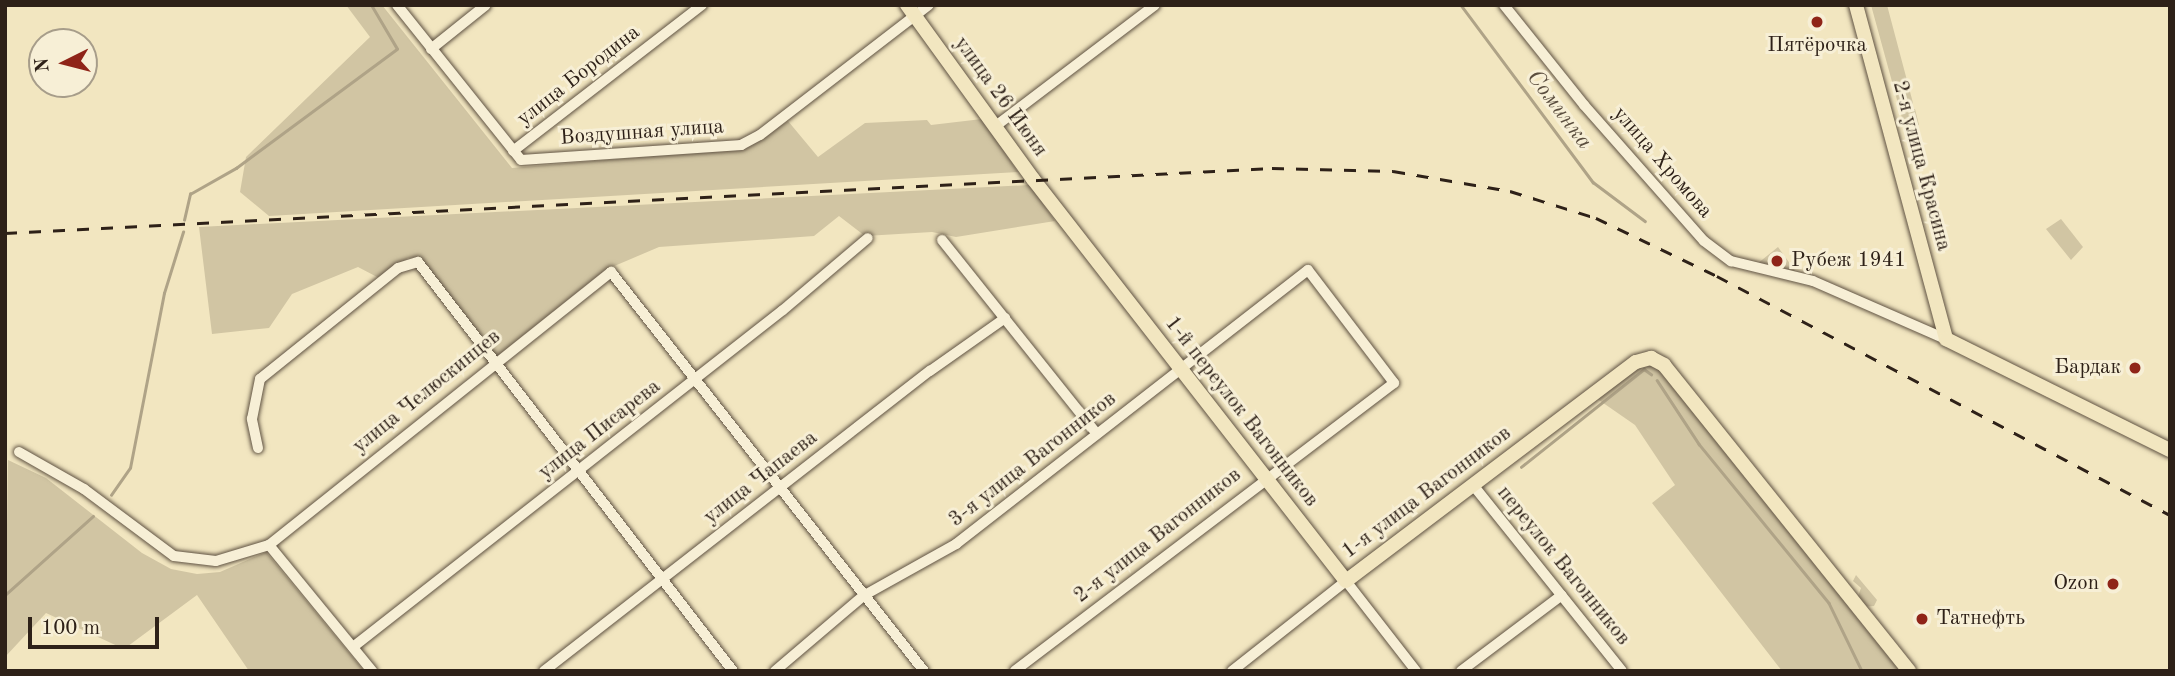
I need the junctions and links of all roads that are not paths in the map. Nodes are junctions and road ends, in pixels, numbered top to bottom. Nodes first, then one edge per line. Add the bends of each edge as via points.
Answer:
1 (397, 5) edge
2 (486, 5) edge
3 (702, 5) edge
4 (929, 5) edge
5 (1155, 5) edge
6 (1504, 5) edge
7 (1856, 5) edge
8 (911, 10) edge
9 (431, 49) junction
10 (997, 125) junction
11 (513, 151) junction
12 (1032, 179) joint
13 (868, 238) dead end
14 (942, 240) dead end
15 (1005, 318) junction
16 (1946, 338) junction
17 (494, 362) junction
18 (1181, 370) junction
19 (695, 379) junction
20 (1394, 383) joint
21 (1097, 434) junction
22 (258, 448) dead end
23 (2170, 450) edge
24 (19, 452) dead end
25 (578, 472) junction
26 (1265, 477) junction
27 (1473, 485) junction
28 (781, 487) junction
29 (269, 545) junction
30 (661, 579) junction
31 (1346, 581) junction
32 (1562, 594) junction
33 (863, 596) junction
34 (353, 647) junction
35 (372, 671) edge
36 (544, 671) edge
37 (733, 671) edge
38 (775, 671) edge
39 (924, 671) edge
40 (1015, 671) edge
41 (1232, 671) edge
42 (1416, 671) edge
43 (1461, 671) edge
44 (1622, 671) edge
45 (1909, 671) edge

1 - 9 street
2 - 9 street
3 - 11 street, улица Бородина
4 - 8 street, Воздушная улица
5 - 10 street
6 - 16 street, улица Хромова via 1592,115 1704,242 1731,261 1813,281
7 - 16 main road, 2-я улица Красина
8 - 10 main road, улица 26 Июня
8 - 11 street, Воздушная улица via 741,145 521,160
9 - 11 street
10 - 12 main road, улица 26 Июня
12 - 18 main road, 1-й переулок Вагонников
13 - 19 street, улица Писарева
14 - 15 street
15 - 21 street
15 - 28 street, улица Чапаева
16 - 23 main road
17 - 19 street, улица Челюскинцев via 611,272
17 - 22 street via 418,262 398,268 260,379 252,419
17 - 25 street
17 - 29 street, улица Челюскинцев
18 - 20 street, 3-я улица Вагонников via 1308,271
18 - 21 street, 3-я улица Вагонников
18 - 26 main road, 1-й переулок Вагонников
19 - 25 street, улица Писарева
19 - 28 street
20 - 26 street, 2-я улица Вагонников
21 - 33 street, 3-я улица Вагонников via 957,544
24 - 29 street via 83,489 174,556 216,562
25 - 30 street
25 - 34 street, улица Писарева
26 - 31 main road, 1-й переулок Вагонников
26 - 40 street, 2-я улица Вагонников
27 - 31 main road, 1-я улица Вагонников
27 - 32 street, переулок Вагонников
27 - 45 main road, 1-я улица Вагонников via 1636,362 1652,358 1664,365
28 - 30 street, улица Чапаева
28 - 33 street
29 - 34 street
30 - 36 street, улица Чапаева
30 - 37 street
31 - 41 street, 1-я улица Вагонников
31 - 42 street, 1-й переулок Вагонников
32 - 43 street
32 - 44 street, переулок Вагонников
33 - 38 street, 3-я улица Вагонников
33 - 39 street
34 - 35 street

